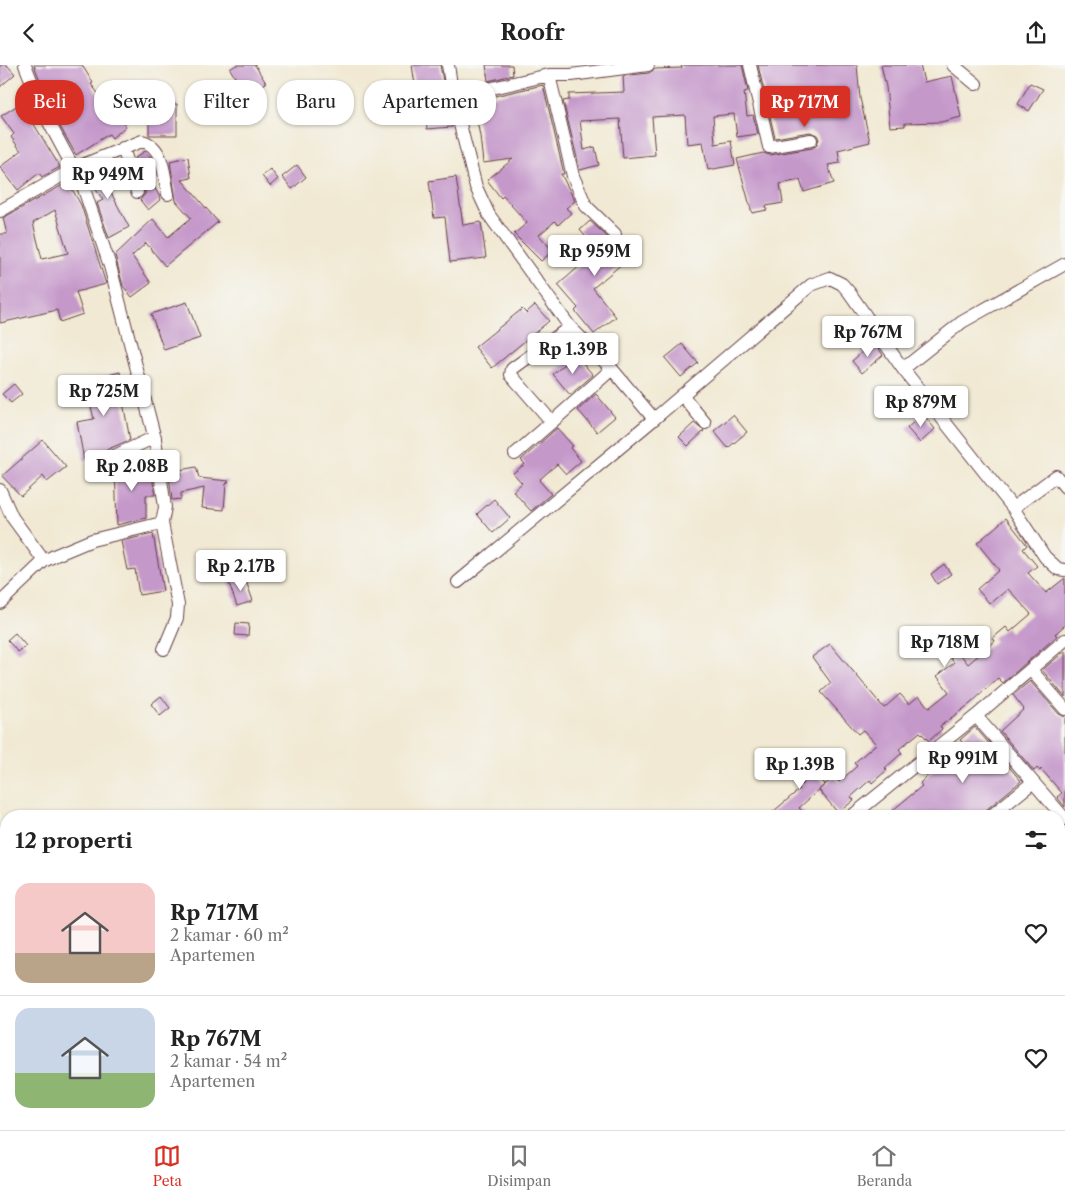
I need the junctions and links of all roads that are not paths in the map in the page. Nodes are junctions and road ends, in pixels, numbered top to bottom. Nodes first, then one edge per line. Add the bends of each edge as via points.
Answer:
1 (25, 65) edge
2 (448, 65) edge
3 (648, 65) edge
4 (750, 65) edge
5 (953, 65) edge
6 (570, 70) edge
7 (549, 75) junction
8 (450, 80) edge
9 (976, 84) dead end
10 (496, 87) edge
11 (460, 125) edge
12 (811, 140) dead end
13 (123, 148) junction
14 (75, 168) junction
15 (137, 192) dead end
16 (168, 194) dead end
17 (0, 211) edge
18 (615, 234) dead end
19 (1065, 264) edge
20 (570, 327) junction
21 (612, 369) junction
22 (903, 369) junction
23 (682, 395) junction
24 (654, 419) junction
25 (552, 422) junction
26 (705, 423) dead end
27 (155, 437) junction
28 (515, 454) dead end
29 (106, 460) dead end
30 (1060, 473) edge
31 (1065, 487) edge
32 (0, 490) edge
33 (1013, 508) junction
34 (162, 523) junction
35 (44, 561) junction
36 (1065, 570) edge
37 (458, 582) dead end
38 (0, 603) edge
39 (1065, 640) edge
40 (164, 649) dead end
41 (1031, 669) junction
42 (1065, 709) edge
43 (976, 716) junction
44 (1032, 783) junction
45 (859, 810) edge
46 (998, 810) edge
47 (1057, 810) edge

1 - 14 street via 45,115
2 - 8 street
3 - 6 street
4 - 12 street via 769,147
5 - 9 street
6 - 7 street
7 - 10 street
7 - 18 street via 573,176 586,206
11 - 20 street via 476,187 485,208
13 - 14 street
13 - 15 street
13 - 16 street via 142,141 152,146 159,155
14 - 17 street
14 - 27 street via 105,251
19 - 22 street via 962,321
20 - 21 street
20 - 25 street via 518,363 511,372
21 - 24 street
21 - 25 street
22 - 23 street via 849,292 830,278 811,285
22 - 33 street
23 - 24 street
23 - 26 street
24 - 37 street
25 - 28 street
27 - 29 street
27 - 34 street via 165,507
30 - 31 street
30 - 33 street
32 - 35 street via 12,517
33 - 36 street via 1045,557 1058,569
34 - 35 street via 92,541
34 - 40 street via 178,605 177,618
35 - 38 street
39 - 41 street
41 - 42 street
41 - 43 street
43 - 44 street
43 - 45 street
44 - 46 street
44 - 47 street

